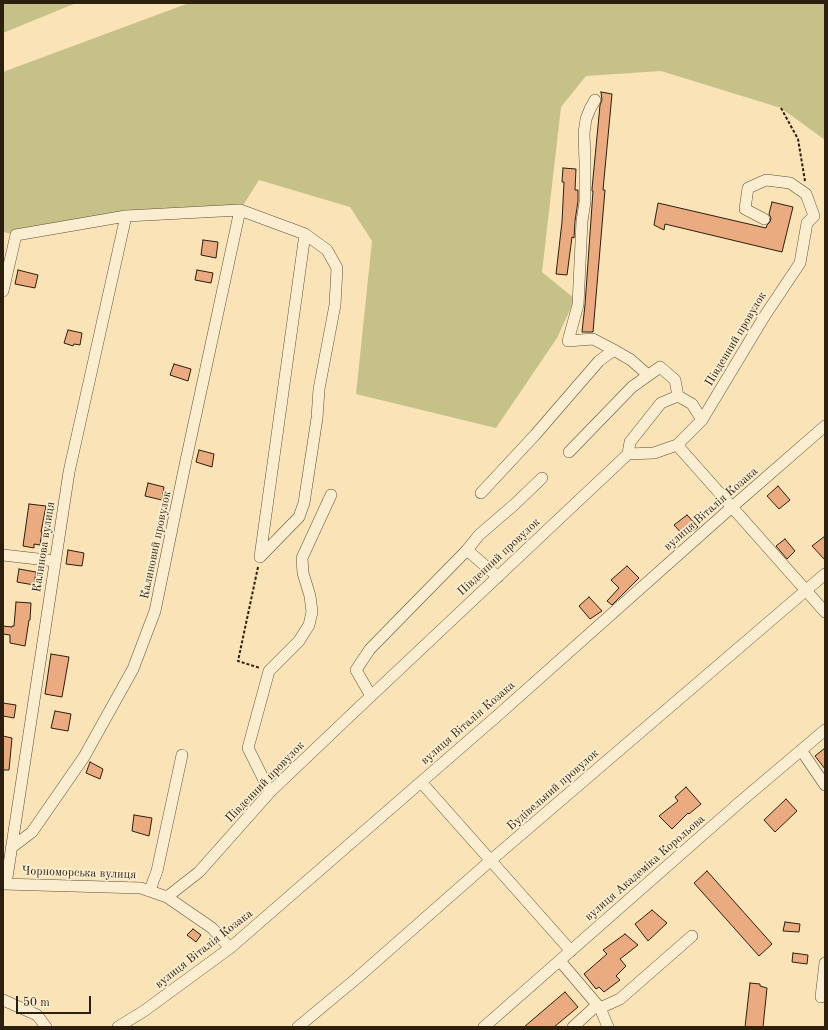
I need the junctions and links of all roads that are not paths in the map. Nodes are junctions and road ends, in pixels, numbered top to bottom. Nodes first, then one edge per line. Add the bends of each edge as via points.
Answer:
1 (595, 100) dead end
2 (240, 210) junction
3 (126, 216) junction
4 (764, 219) dead end
5 (305, 234) junction
6 (3, 291) edge
7 (614, 350) junction
8 (648, 375) junction
9 (678, 396) junction
10 (702, 420) junction
11 (825, 426) edge
12 (676, 445) junction
13 (569, 452) dead end
14 (628, 454) junction
15 (542, 478) dead end
16 (481, 493) dead end
17 (330, 495) dead end
18 (732, 507) junction
19 (467, 550) junction
20 (3, 554) edge
21 (55, 561) junction
22 (825, 574) edge
23 (498, 577) junction
24 (805, 591) junction
25 (825, 612) edge
26 (371, 696) junction
27 (825, 730) edge
28 (801, 750) junction
29 (182, 755) dead end
30 (421, 782) junction
31 (825, 785) edge
32 (270, 792) junction
33 (11, 848) junction
34 (490, 860) junction
35 (4, 884) edge
36 (150, 890) junction
37 (167, 897) junction
38 (692, 936) dead end
39 (230, 948) junction
40 (571, 951) junction
41 (560, 961) junction
42 (825, 963) edge
43 (821, 997) dead end
44 (3, 1000) edge
45 (599, 1006) junction
46 (46, 1027) edge
47 (118, 1027) edge
48 (298, 1027) edge
49 (484, 1027) edge
50 (573, 1027) edge
51 (608, 1027) edge

1 - 7 street via 586,119 584,133 585,202 578,304 568,341 593,339
2 - 3 street
2 - 5 street
2 - 33 street, Калиновий провулок via 156,611 133,668 84,757 32,832
3 - 6 street via 16,235
3 - 21 street, Калинова вулиця via 69,472
4 - 10 street, Південний провулок via 745,209 748,188 766,180 790,183 806,194 814,216 807,223 800,262
5 - 5 street via 260,557 299,517 304,503 319,389 335,305 338,268 328,250
7 - 8 street via 631,360
7 - 16 street via 600,361
8 - 9 street via 660,367 675,380
8 - 13 street via 632,387
9 - 10 street via 692,404
9 - 14 street via 661,403 630,442
10 - 12 street, Південний провулок
11 - 18 street, вулиця Віталія Козака
12 - 14 street, Південний провулок via 654,453
12 - 18 street
14 - 23 street, Південний провулок
15 - 19 street via 479,535
17 - 32 street via 302,558 312,612 309,625 299,641 269,671 248,748
18 - 24 street
18 - 30 street, вулиця Віталія Козака
19 - 23 street
19 - 26 street via 370,649 356,670
20 - 21 street
21 - 33 street, Калинова вулиця
22 - 24 street, Будівельний провулок
23 - 26 street, Південний провулок
24 - 25 street
24 - 34 street, Будівельний провулок
26 - 32 street, Південний провулок
27 - 28 street, вулиця Академіка Корольова
28 - 31 street
28 - 40 street, вулиця Академіка Корольова
29 - 36 street via 157,871
30 - 34 street
30 - 39 street, вулиця Віталія Козака
32 - 37 street, Південний провулок via 199,872
33 - 35 street, Калинова вулиця
34 - 40 street
34 - 48 street, Будівельний провулок
35 - 36 street, Чорноморська вулиця
36 - 37 street, Чорноморська вулиця
37 - 39 street, Чорноморська вулиця via 212,928
38 - 45 street via 620,999
39 - 47 street, вулиця Віталія Козака
40 - 41 street, вулиця Академіка Корольова
41 - 45 street
41 - 49 street, вулиця Академіка Корольова
42 - 43 street
44 - 46 street via 37,1015
45 - 50 street
45 - 51 street

